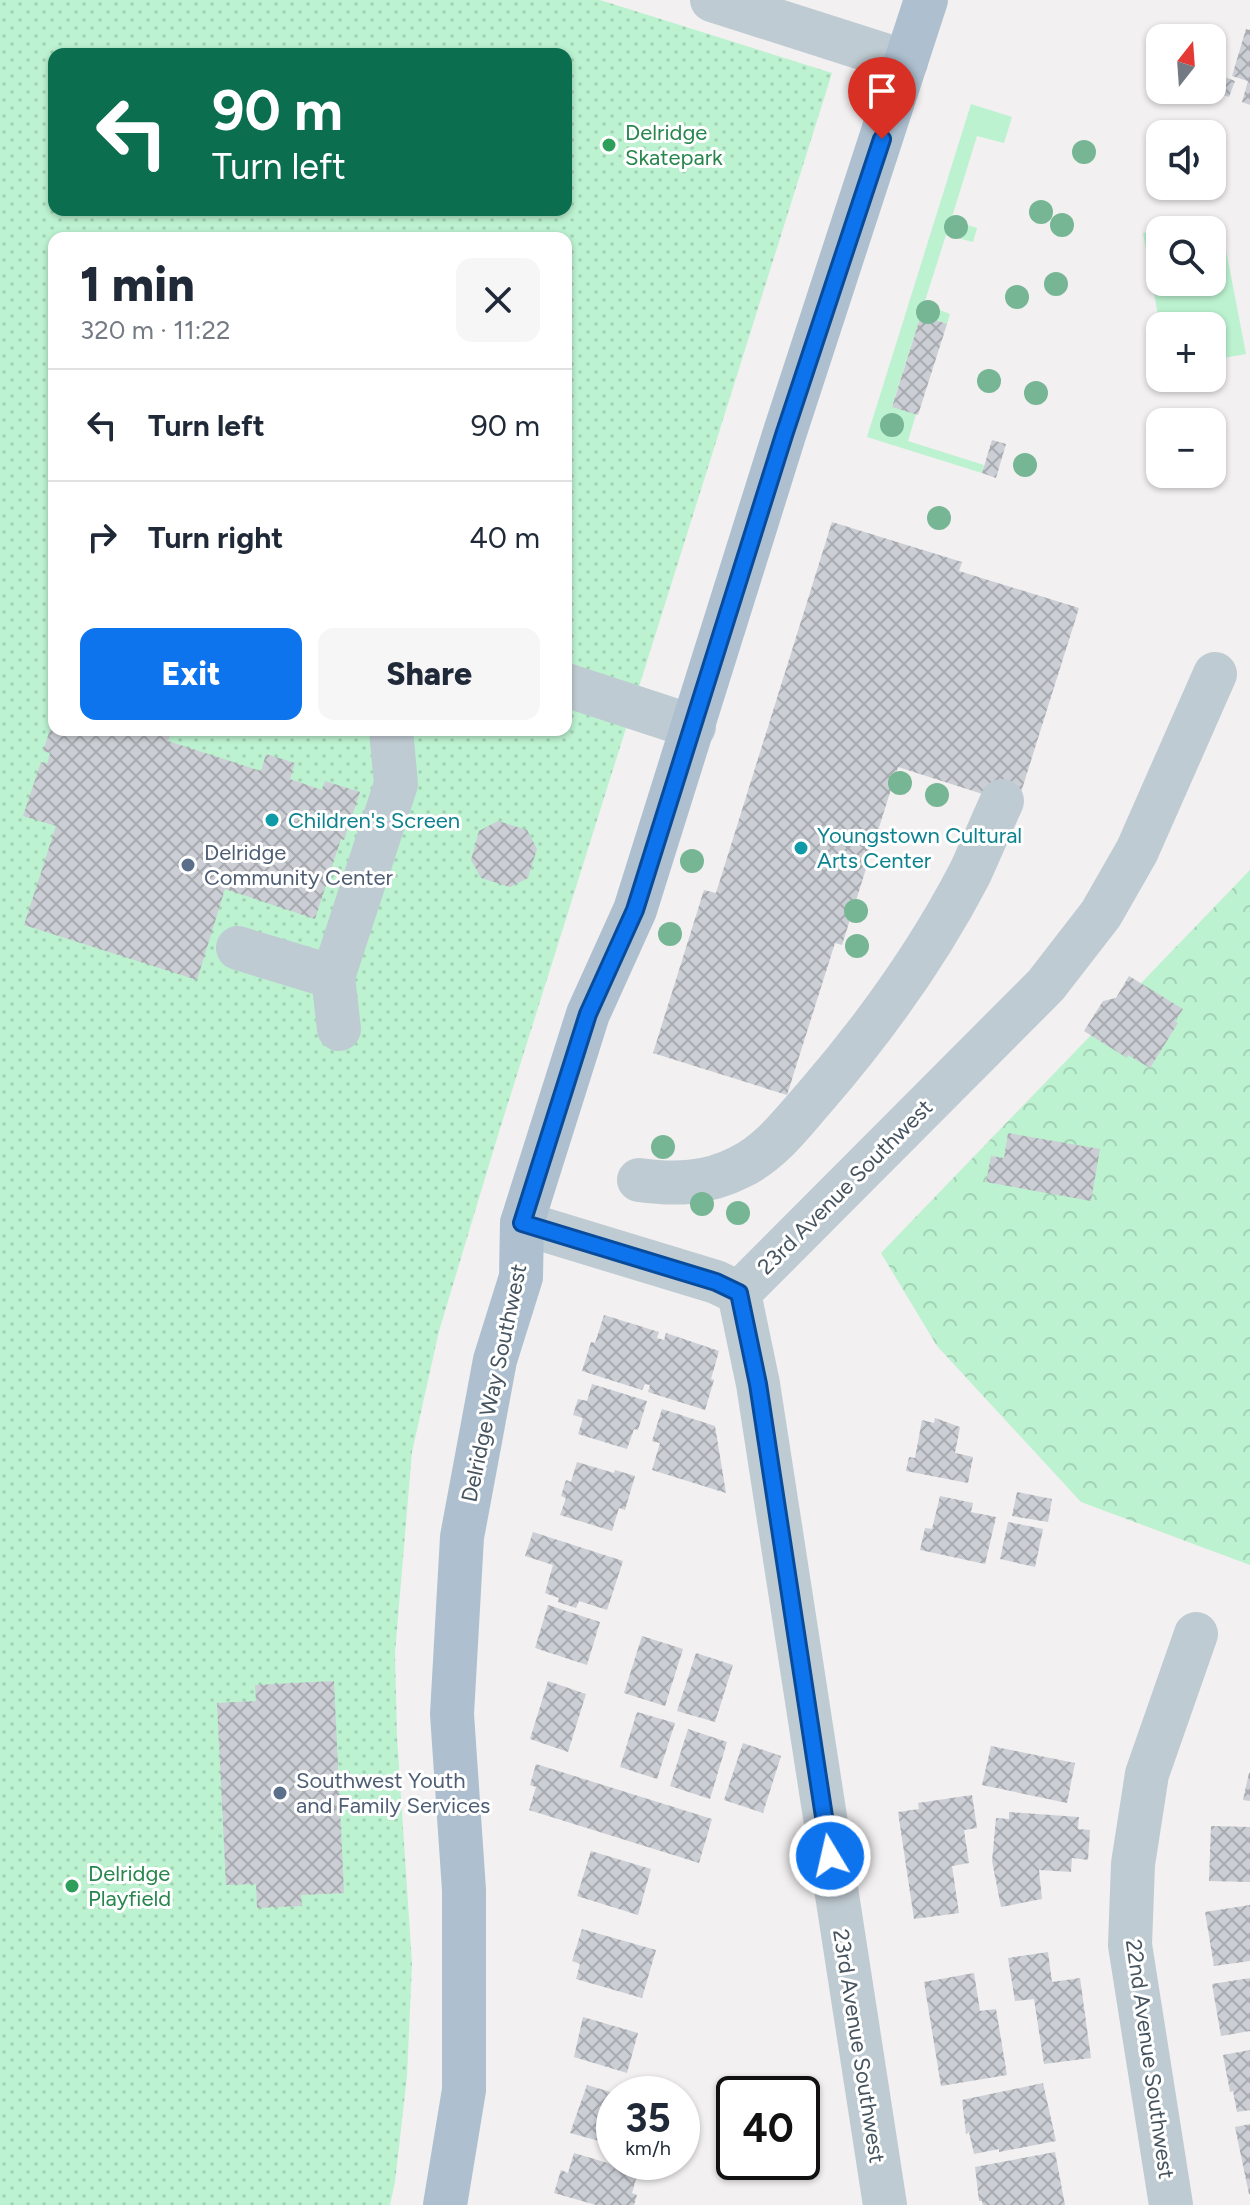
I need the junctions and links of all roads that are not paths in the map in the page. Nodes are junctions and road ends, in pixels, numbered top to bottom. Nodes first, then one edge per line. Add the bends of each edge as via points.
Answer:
1 (712, 0) edge
2 (926, 0) edge
3 (906, 62) junction
4 (1215, 674) dead end
5 (572, 687) edge
6 (694, 727) junction
7 (392, 736) edge
8 (1002, 801) dead end
9 (238, 948) dead end
10 (333, 977) junction
11 (339, 1029) dead end
12 (639, 1180) dead end
13 (522, 1223) junction
14 (739, 1293) junction
15 (1196, 1634) dead end
16 (445, 2205) edge
17 (885, 2205) edge
18 (1171, 2205) edge

1 - 3 street
2 - 3 main road, Delridge Way Southwest
3 - 6 main road, Delridge Way Southwest
4 - 14 street, 23rd Avenue Southwest via 1137,851 1101,914 1046,985
5 - 6 street
6 - 13 main road, Delridge Way Southwest via 635,910 588,1014
7 - 10 street via 396,784
8 - 12 street via 969,873 892,1001 780,1138 742,1167 719,1176 681,1183
9 - 10 street
10 - 11 street
13 - 14 street
13 - 16 main road, Delridge Way Southwest via 521,1277 495,1360 462,1537 452,1714 464,1890 464,2090
14 - 17 street, 23rd Avenue Southwest via 758,1384
15 - 18 street, 22nd Avenue Southwest via 1147,1774 1130,1945

